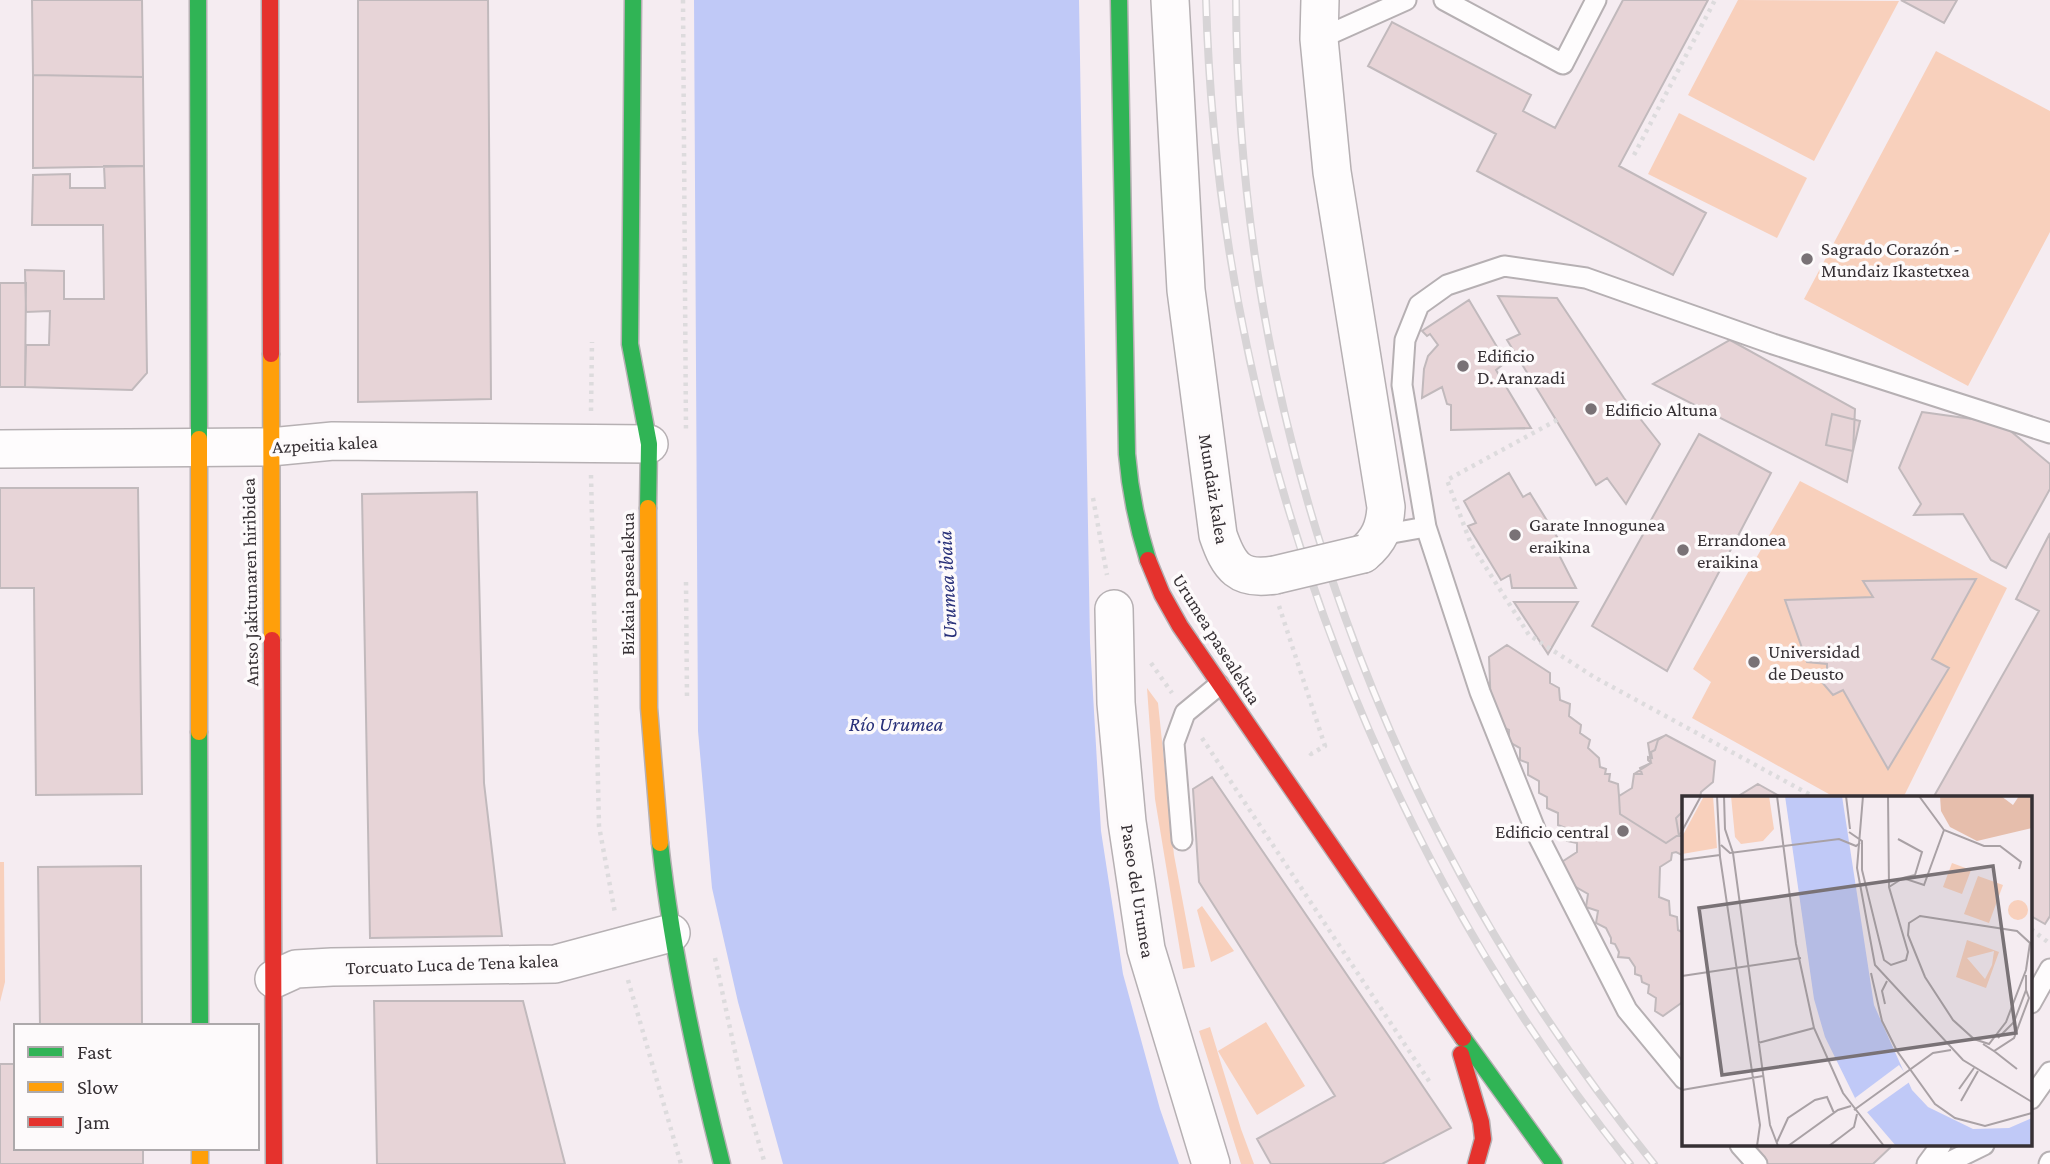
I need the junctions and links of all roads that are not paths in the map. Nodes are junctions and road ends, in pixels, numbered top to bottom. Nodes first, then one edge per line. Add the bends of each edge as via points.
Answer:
1 (198, 0) edge
2 (270, 0) edge
3 (633, 0) edge
4 (1119, 0) edge
5 (1170, 0) edge
6 (1320, 0) edge
7 (1406, 0) edge
8 (1444, 0) edge
9 (1596, 0) edge
10 (1319, 40) junction
11 (2050, 433) edge
12 (649, 444) junction
13 (198, 447) junction
14 (270, 447) junction
15 (0, 449) edge
16 (1426, 527) junction
17 (1372, 545) junction
18 (1114, 609) dead end
19 (1219, 685) junction
20 (1182, 840) dead end
21 (671, 933) junction
22 (2050, 969) edge
23 (274, 979) junction
24 (2032, 1001) edge
25 (1447, 1015) junction
26 (200, 1024) edge
27 (2050, 1072) edge
28 (1682, 1077) edge
29 (2032, 1098) edge
30 (1741, 1146) edge
31 (1940, 1146) edge
32 (1982, 1146) edge
33 (274, 1164) edge
34 (722, 1164) edge
35 (1212, 1164) edge
36 (1476, 1164) edge
37 (1554, 1164) edge
38 (1757, 1164) edge
39 (1927, 1164) edge
40 (1945, 1164) edge

1 - 13 main road
2 - 14 main road, Antso Jakitunaren hiribidea
3 - 12 main road, Bizkaia pasealekua via 630,344
4 - 19 main road, Urumea pasealekua via 1130,490 1144,549 1162,594
5 - 17 street, Mundaiz kalea, bridge via 1186,290 1218,535 1226,558 1239,572 1255,578
6 - 10 street
7 - 10 lane
8 - 9 lane via 1563,64
10 - 17 street via 1332,172 1386,507 1385,521
11 - 16 lane via 1586,278 1504,266 1447,285 1419,305 1405,340 1402,385
12 - 14 street, Azpeitia kalea via 333,441
12 - 21 main road, Bizkaia pasealekua via 649,708
13 - 14 street, Azpeitia kalea
13 - 15 street, Azpeitia kalea
13 - 26 main road
14 - 23 main road, Antso Jakitunaren hiribidea
16 - 17 lane
16 - 28 lane via 1480,692 1537,834 1627,1010
18 - 35 street, Paseo del Urumea via 1115,703 1126,822 1146,949
19 - 20 lane via 1185,713 1174,743
19 - 25 main road, Urumea pasealekua
21 - 23 street, Torcuato Luca de Tena kalea via 555,964 332,967 296,969
21 - 34 main road, Bizkaia pasealekua via 697,1067
22 - 24 lane
23 - 33 main road, Antso Jakitunaren hiribidea
25 - 36 main road via 1481,1122 1483,1139
25 - 37 main road, Urumea pasealekua
27 - 29 lane
30 - 38 lane
31 - 39 lane
32 - 40 lane

